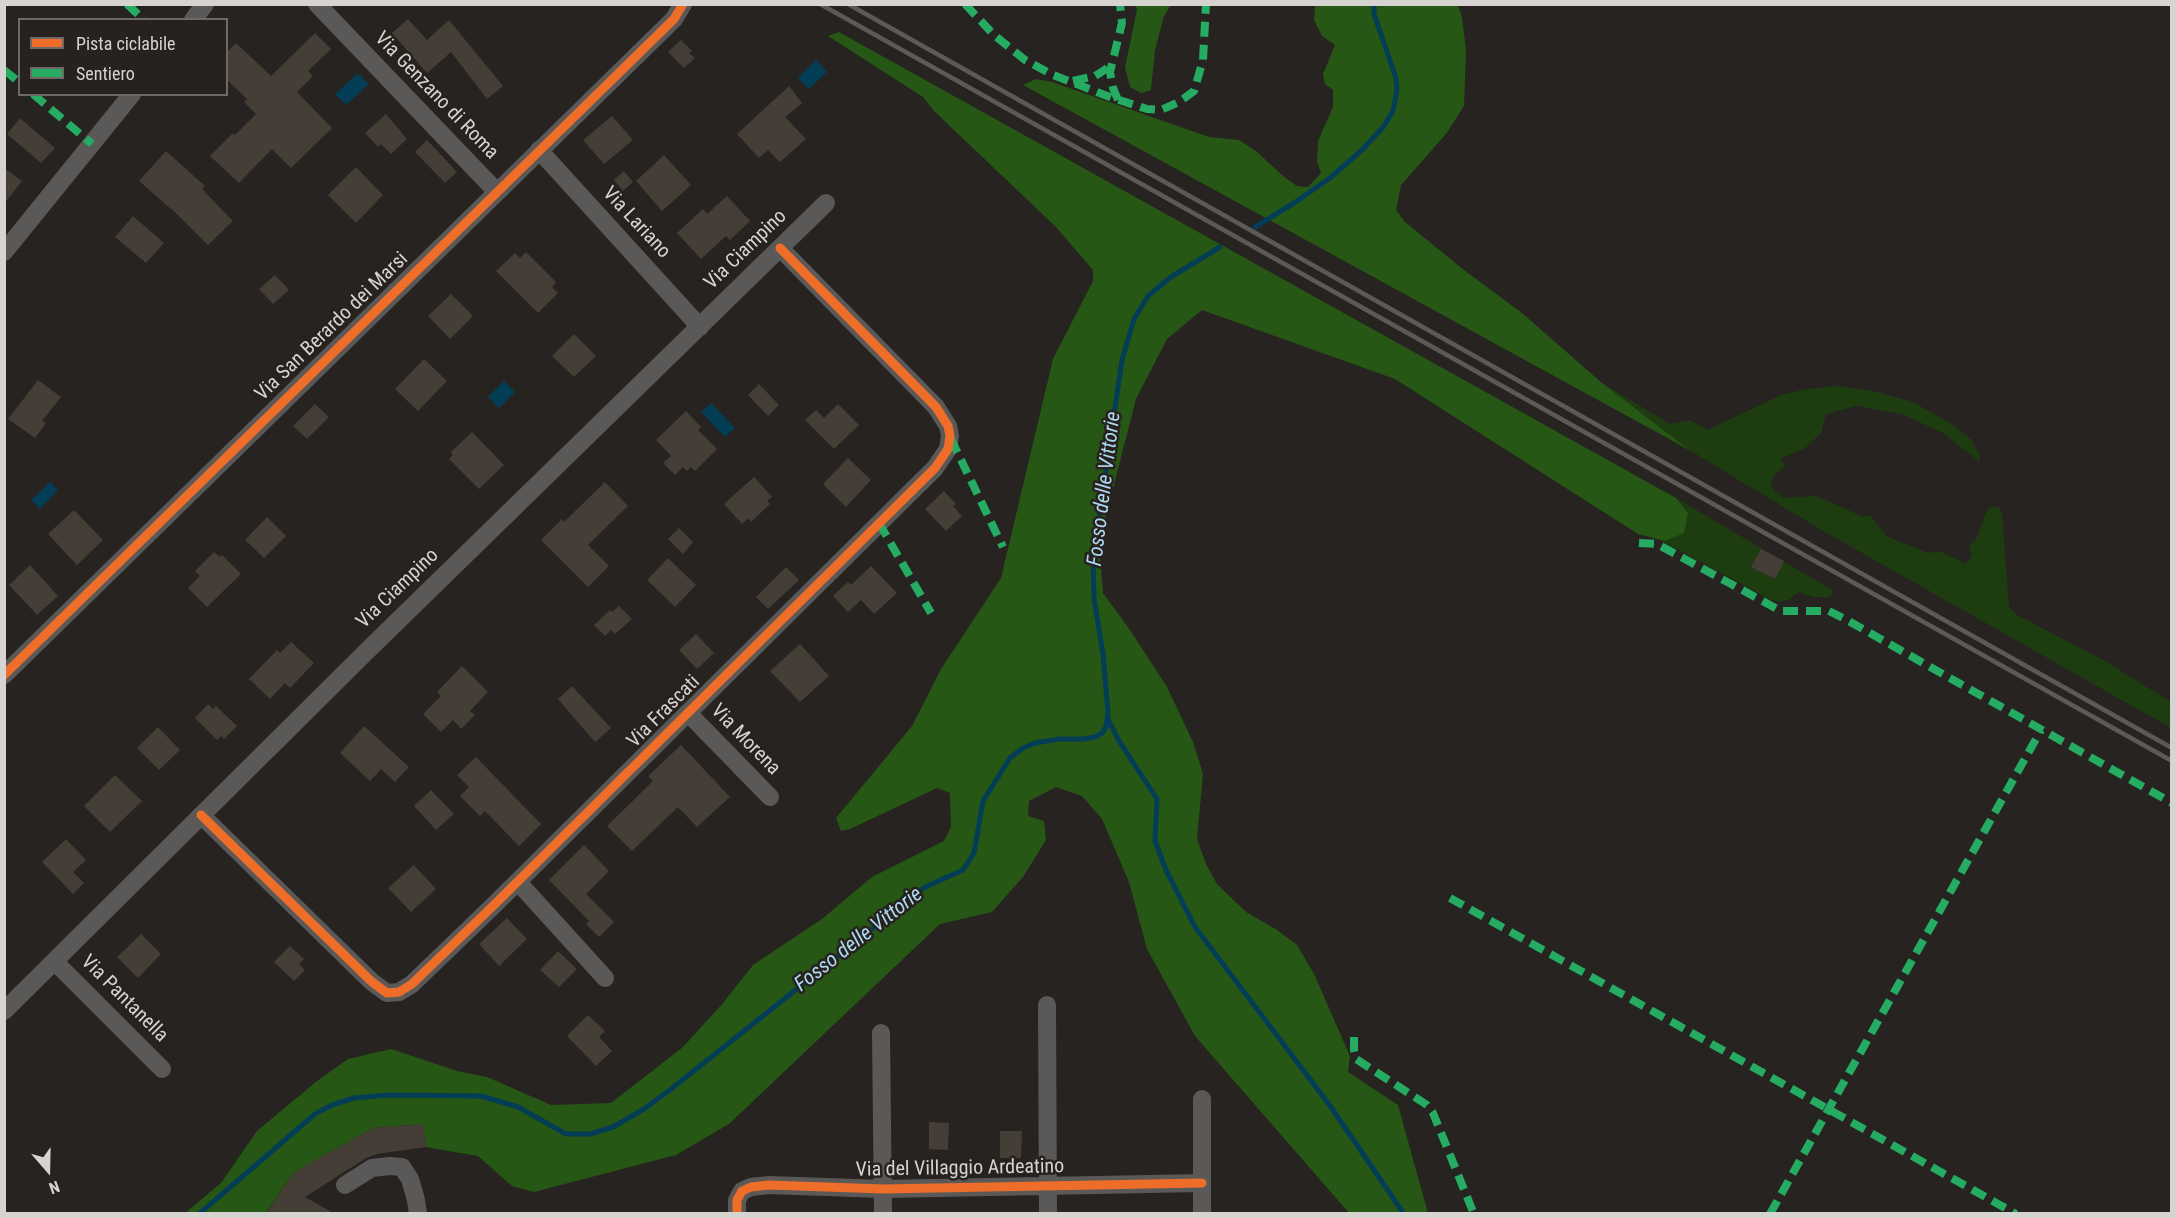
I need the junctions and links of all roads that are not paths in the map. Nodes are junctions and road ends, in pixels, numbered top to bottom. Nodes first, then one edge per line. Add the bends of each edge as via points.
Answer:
1 (205, 4) edge
2 (317, 4) edge
3 (683, 4) edge
4 (194, 18) edge
5 (130, 96) edge
6 (539, 150) junction
7 (497, 192) junction
8 (826, 203) dead end
9 (11, 229) edge
10 (780, 248) junction
11 (4, 252) edge
12 (700, 327) junction
13 (4, 675) edge
14 (688, 713) junction
15 (770, 797) dead end
16 (201, 815) junction
17 (518, 882) junction
18 (54, 961) junction
19 (605, 978) dead end
20 (1047, 1005) dead end
21 (4, 1011) edge
22 (881, 1033) dead end
23 (162, 1069) dead end
24 (1202, 1099) dead end
25 (1202, 1183) junction
26 (345, 1185) dead end
27 (1048, 1186) junction
28 (883, 1189) junction
29 (418, 1214) edge
30 (737, 1214) edge
31 (884, 1214) edge
32 (1048, 1214) edge
33 (1202, 1214) edge

1 - 4 street
2 - 7 street, Via Genzano di Roma
3 - 6 street, Via San Berardo dei Marsi via 674,19
5 - 9 street
6 - 7 street, Via San Berardo dei Marsi
6 - 12 street, Via Lariano
7 - 13 street, Via San Berardo dei Marsi
8 - 10 street, Via Ciampino
9 - 11 street
10 - 12 street, Via Ciampino
10 - 14 street, Via Frascati via 936,407 948,426 948,449 935,468
12 - 16 street, Via Ciampino
14 - 15 street, Via Morena
14 - 17 street, Via Frascati
16 - 17 street, Via Frascati via 387,993 399,992 412,984
16 - 18 street, Via Ciampino
17 - 19 street
18 - 21 street, Via Ciampino
18 - 23 street, Via Pantanella
20 - 27 street
22 - 28 street
24 - 25 street
25 - 27 street, Via del Villaggio Ardeatino
25 - 33 street
26 - 29 street via 372,1168 402,1167 410,1179
27 - 28 street, Via del Villaggio Ardeatino
27 - 32 street
28 - 30 street, Via del Villaggio Ardeatino via 760,1185 740,1194
28 - 31 street

